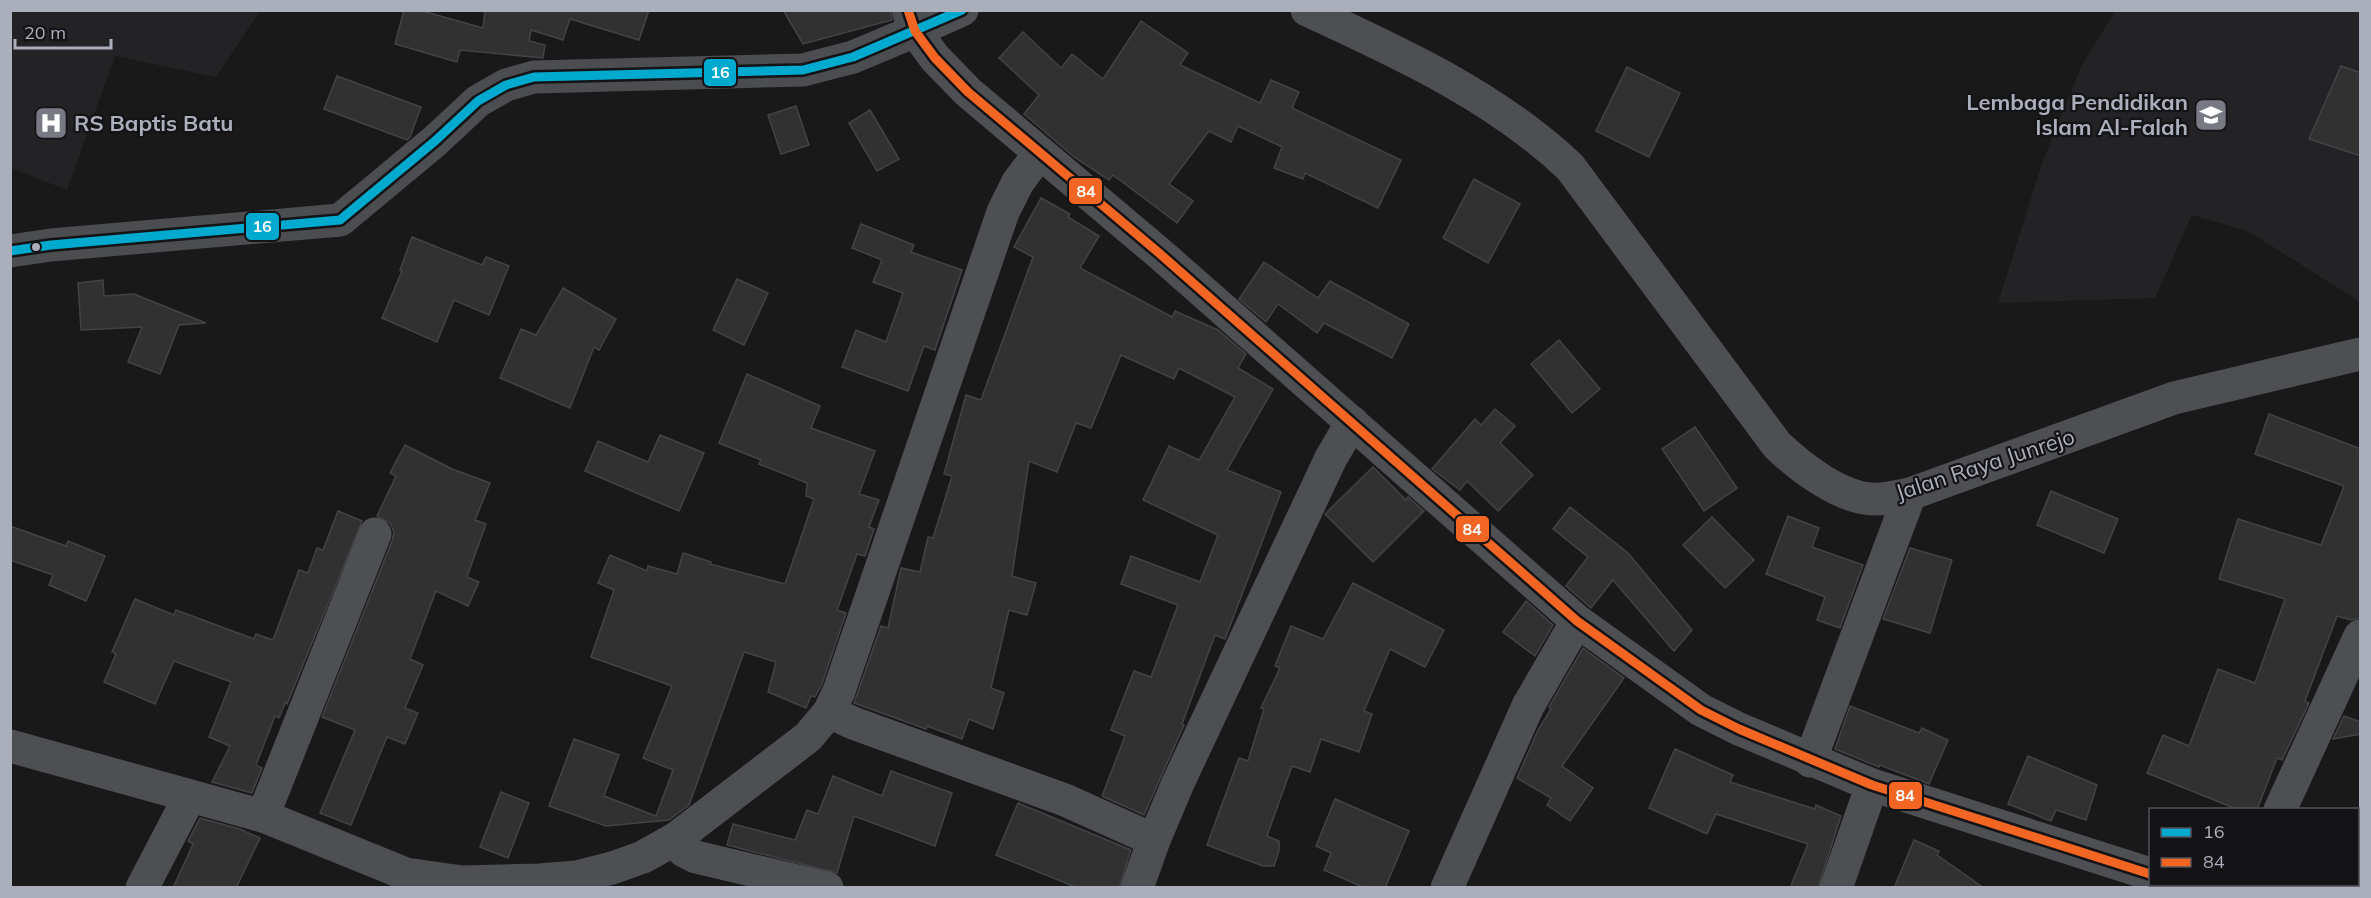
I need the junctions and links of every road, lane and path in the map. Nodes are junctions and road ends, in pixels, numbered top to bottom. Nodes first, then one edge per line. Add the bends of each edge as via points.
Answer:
1 (962, 10) edge
2 (1307, 10) edge
3 (911, 21) edge
4 (1039, 154) junction
5 (10, 251) edge
6 (2361, 354) edge
7 (1352, 422) junction
8 (1910, 494) junction
9 (375, 534) dead end
10 (1576, 621) junction
11 (2361, 636) edge
12 (829, 712) junction
13 (10, 746) edge
14 (1810, 761) junction
15 (1872, 785) junction
16 (190, 796) junction
17 (2281, 808) edge
18 (263, 816) junction
19 (675, 839) junction
20 (1154, 840) junction
21 (2149, 873) edge
22 (142, 888) edge
23 (827, 888) edge
24 (1137, 888) edge
25 (1447, 888) edge
26 (1836, 888) edge

1 - 3 street
2 - 8 street, Jalan Raya Junrejo via 1432,71 1513,118 1570,166 1778,445 1801,468 1848,493 1872,500
3 - 4 street via 935,58
3 - 5 main road via 853,57 803,70 534,77 506,85 478,101 340,220
4 - 7 street via 1160,253
4 - 12 street via 1018,182 1003,212
6 - 8 street, Jalan Raya Junrejo via 2174,398
7 - 10 street
7 - 20 street via 1331,458
8 - 14 street
9 - 18 street
10 - 14 street via 1701,710
10 - 25 street via 1528,706
11 - 17 street
12 - 19 street via 808,737
12 - 20 street via 1065,800
13 - 16 street
14 - 15 street
15 - 21 street
15 - 26 street
16 - 18 street
16 - 22 street
18 - 19 street via 406,874 462,882 577,877 643,857
19 - 23 street via 684,851 696,857
20 - 24 street

